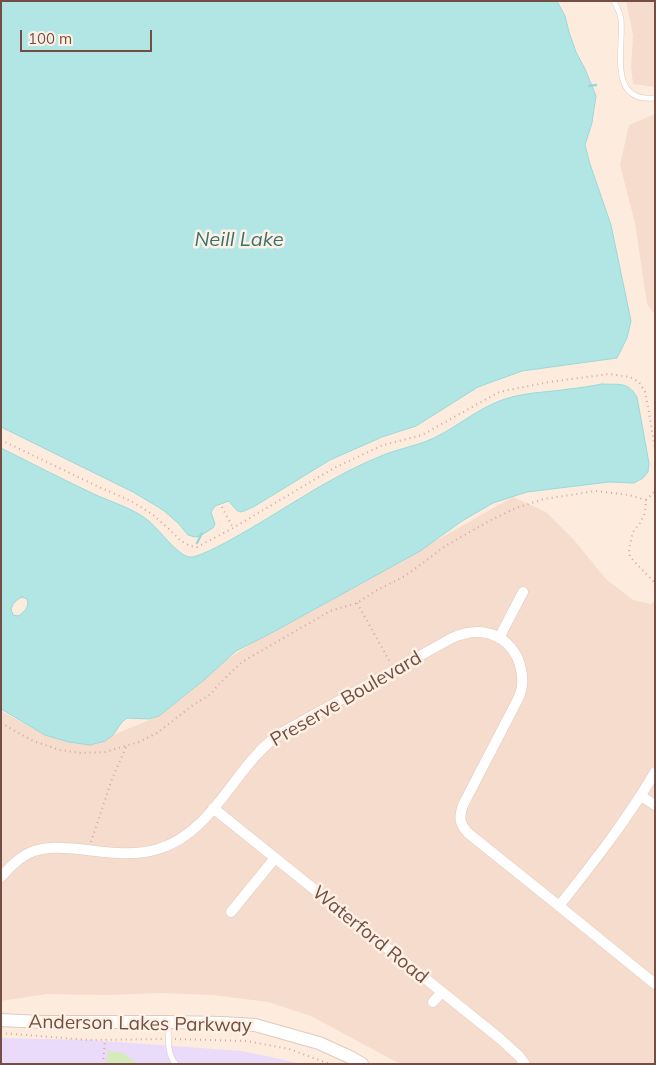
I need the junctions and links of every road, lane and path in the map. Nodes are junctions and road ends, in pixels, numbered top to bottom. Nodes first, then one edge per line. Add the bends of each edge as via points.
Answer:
1 (614, 1) edge
2 (655, 98) edge
3 (1, 440) edge
4 (655, 450) edge
5 (655, 491) edge
6 (646, 500) junction
7 (222, 507) dead end
8 (233, 528) junction
9 (655, 583) edge
10 (523, 592) dead end
11 (357, 603) junction
12 (499, 638) junction
13 (394, 670) junction
14 (1, 722) edge
15 (127, 746) junction
16 (655, 772) edge
17 (641, 796) junction
18 (655, 805) edge
19 (213, 808) junction
20 (88, 850) junction
21 (275, 858) junction
22 (1, 877) edge
23 (559, 906) junction
24 (231, 912) dead end
25 (655, 984) edge
26 (442, 992) junction
27 (433, 1002) dead end
28 (1, 1020) edge
29 (168, 1022) junction
30 (1, 1033) edge
31 (105, 1039) junction
32 (169, 1039) junction
33 (103, 1064) edge
34 (176, 1064) edge
35 (330, 1064) edge
36 (362, 1064) edge
37 (525, 1064) edge

1 - 2 lane via 621,22 623,82 633,95
3 - 8 path via 131,501 190,546 203,545
4 - 8 path via 645,392 630,376 609,374 549,382 499,392 422,435 383,445 334,468
5 - 6 path
6 - 9 path via 645,513 633,532 630,557
6 - 11 path via 596,491 544,499 516,508 447,545 405,576
7 - 8 path
10 - 12 street
11 - 13 path
11 - 15 path via 330,611 242,662 206,698 157,733
12 - 13 street, Preserve Boulevard via 486,633 462,634
12 - 23 street via 507,643 517,658 522,674 520,697 457,813 462,828 468,834
13 - 19 street, Preserve Boulevard via 270,740
14 - 15 path via 33,741 60,750 105,752
15 - 20 path
16 - 17 street
17 - 18 street
17 - 23 street
19 - 20 street, Preserve Boulevard via 192,831 159,849 123,854
19 - 21 street, Waterford Road
20 - 22 street, Preserve Boulevard via 60,847 32,852
21 - 24 street
21 - 26 street, Waterford Road
23 - 25 street
26 - 27 street
26 - 37 street, Waterford Road via 498,1037
28 - 29 street, Anderson Lakes Parkway
29 - 32 lane
29 - 36 street, Anderson Lakes Parkway via 255,1025 320,1043
30 - 31 path
31 - 32 path
31 - 33 path
32 - 34 lane via 170,1054
32 - 35 path via 247,1041 288,1049

